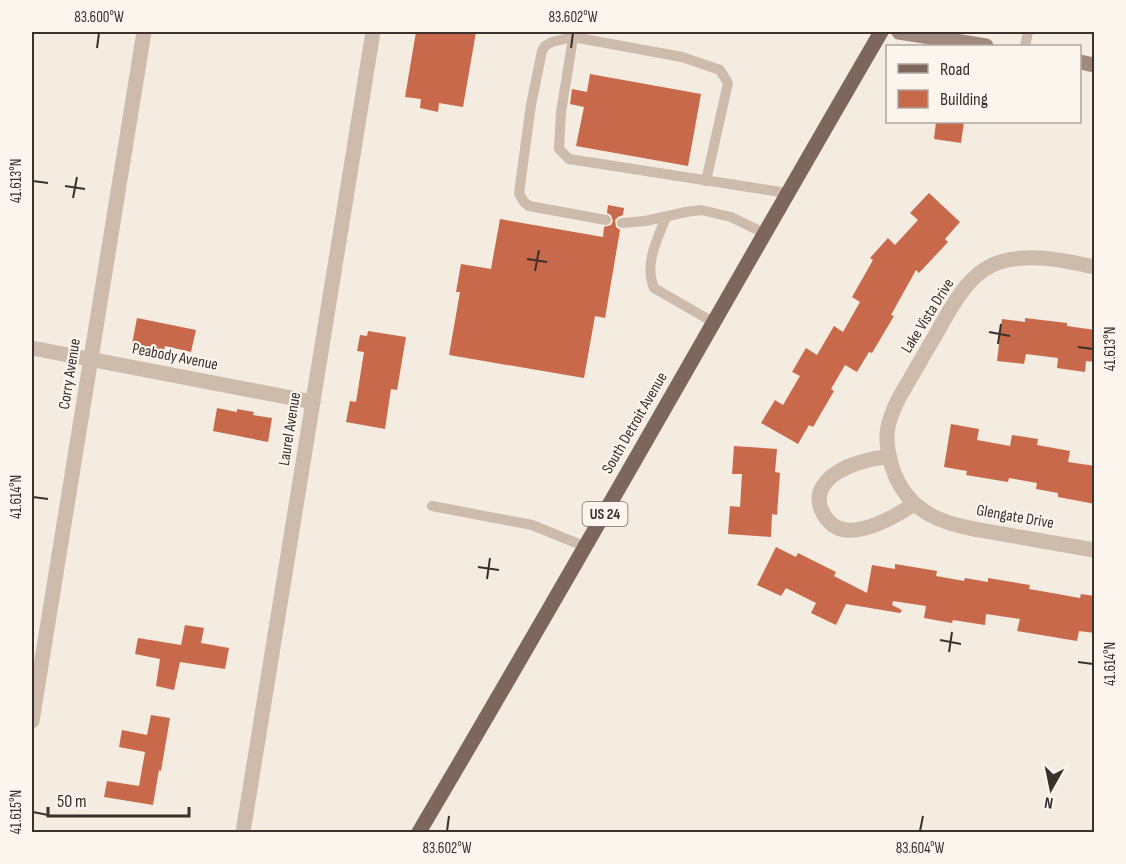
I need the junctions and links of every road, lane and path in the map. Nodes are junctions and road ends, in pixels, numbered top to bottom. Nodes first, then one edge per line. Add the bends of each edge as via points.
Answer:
1 (144, 32) edge
2 (373, 32) edge
3 (881, 32) edge
4 (899, 32) edge
5 (574, 34) edge
6 (978, 41) edge
7 (706, 181) junction
8 (788, 193) junction
9 (666, 217) junction
10 (606, 220) dead end
11 (622, 223) dead end
12 (764, 233) junction
13 (1095, 267) edge
14 (713, 322) junction
15 (32, 348) edge
16 (91, 359) junction
17 (312, 402) junction
18 (890, 458) junction
19 (914, 504) junction
20 (432, 506) dead end
21 (930, 515) joint
22 (586, 547) junction
23 (1095, 550) edge
24 (32, 721) edge
25 (243, 832) edge
26 (419, 832) edge

1 - 16 street, Corry Avenue
2 - 17 street, Laurel Avenue
3 - 8 main road, South Detroit Avenue / US 24
4 - 6 main road
5 - 7 lane via 682,57 720,70 728,83
5 - 7 lane via 559,149 569,159
5 - 10 lane via 552,42 542,51 519,193 529,206
7 - 8 lane
8 - 12 main road, South Detroit Avenue / US 24
9 - 11 lane
9 - 12 lane via 701,210 731,217
9 - 14 lane via 652,251 650,279 654,288
12 - 14 main road, South Detroit Avenue / US 24
13 - 18 street, Lake Vista Drive via 1024,258 995,264 981,272 958,297 893,411 886,440
14 - 22 main road, South Detroit Avenue / US 24
15 - 16 street, Peabody Avenue
16 - 17 street, Peabody Avenue
16 - 24 street, Corry Avenue
17 - 25 street, Laurel Avenue
18 - 19 street, Lake Vista Drive via 903,491
18 - 19 street via 872,459 838,471 820,492 820,508 838,528 853,530 885,520
19 - 21 street, Lake Vista Drive
20 - 22 lane via 532,525
21 - 23 street, Glengate Drive via 953,525
22 - 26 main road, South Detroit Avenue / US 24

